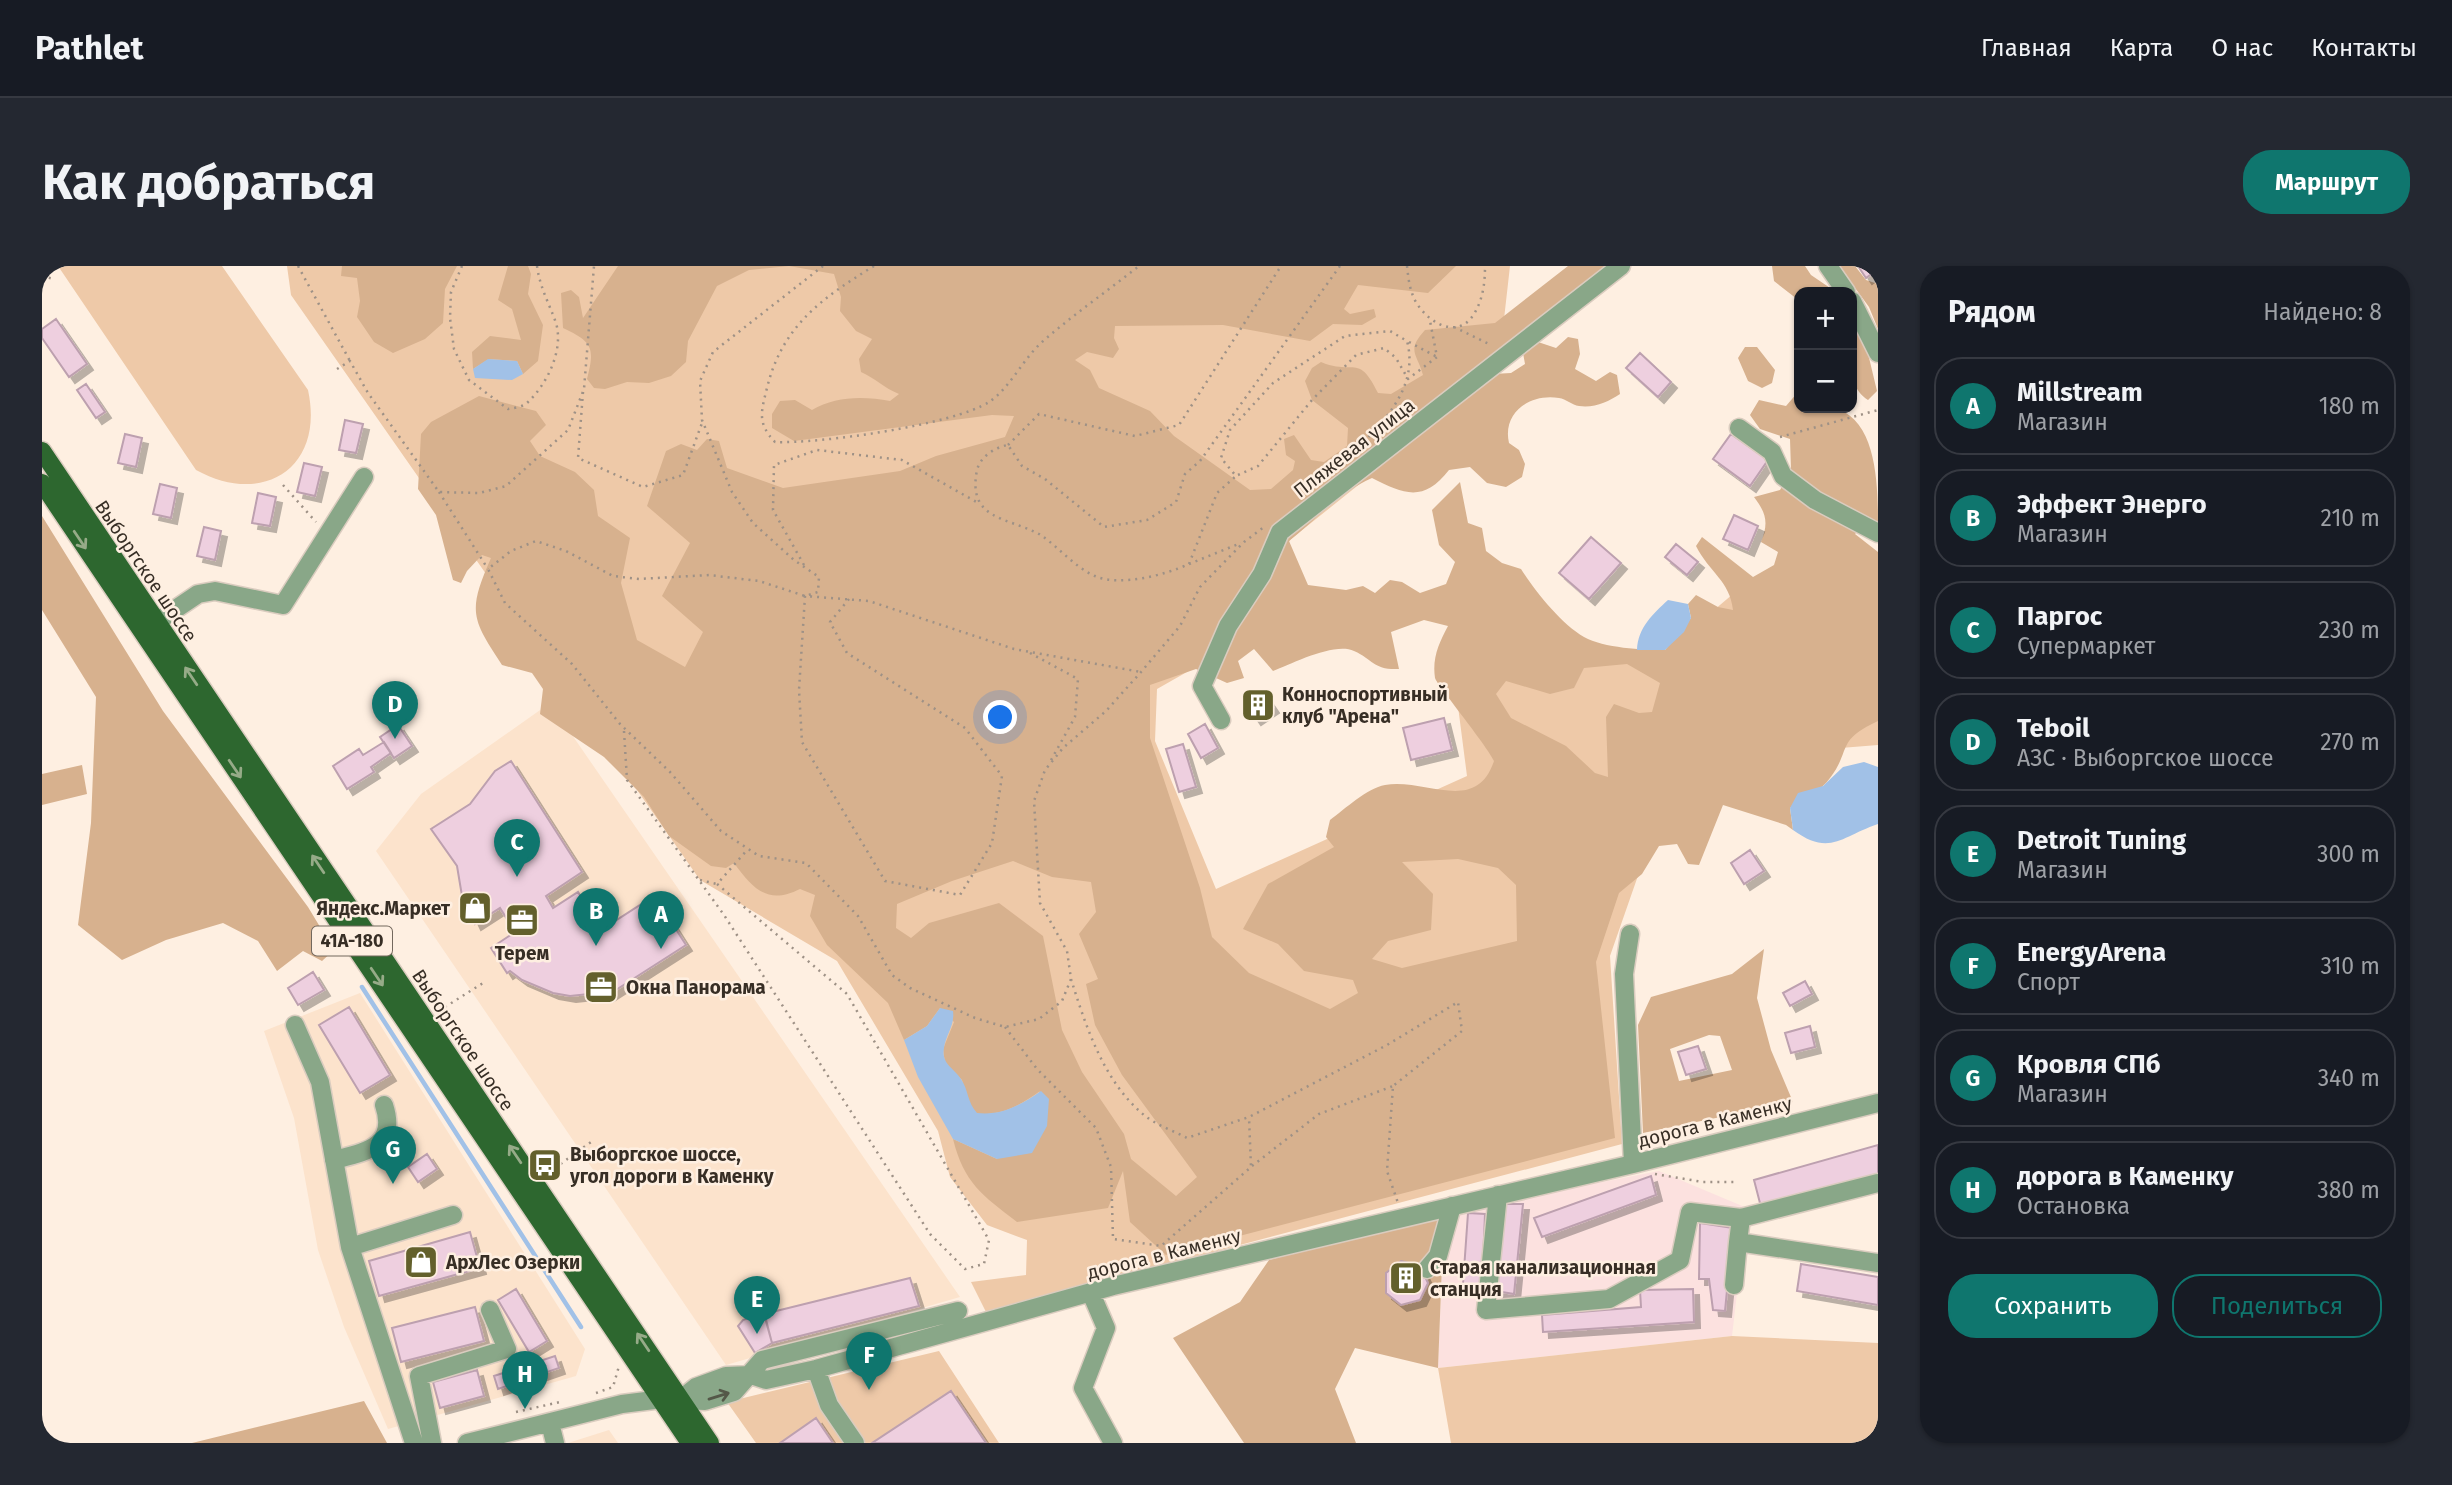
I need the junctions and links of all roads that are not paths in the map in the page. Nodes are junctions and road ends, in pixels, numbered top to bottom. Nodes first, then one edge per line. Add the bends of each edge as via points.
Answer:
1 (1621, 266) edge
2 (1828, 266) edge
3 (1843, 287) edge
4 (1857, 311) edge
5 (1878, 353) edge
6 (1739, 428) dead end
7 (42, 452) edge
8 (364, 477) dead end
9 (42, 483) edge
10 (1878, 533) edge
11 (155, 623) junction
12 (1221, 720) dead end
13 (1630, 934) dead end
14 (295, 1025) dead end
15 (1878, 1103) edge
16 (384, 1105) dead end
17 (334, 1160) junction
18 (1633, 1164) junction
19 (1878, 1183) edge
20 (1498, 1195) junction
21 (1451, 1206) junction
22 (453, 1215) dead end
23 (1741, 1218) junction
24 (1738, 1242) junction
25 (351, 1247) junction
26 (1878, 1263) edge
27 (1427, 1269) dead end
28 (1734, 1285) dead end
29 (1091, 1293) junction
30 (490, 1310) dead end
31 (958, 1311) dead end
32 (816, 1368) junction
33 (751, 1375) junction
34 (662, 1399) junction
35 (681, 1399) junction
36 (550, 1423) junction
37 (414, 1443) edge
38 (432, 1443) edge
39 (468, 1443) edge
40 (555, 1443) edge
41 (690, 1443) edge
42 (710, 1443) edge
43 (855, 1443) edge
44 (1113, 1443) edge

1 - 12 street, Пляжевая улица via 1280,532 1262,574 1228,626 1202,686
2 - 3 street
4 - 5 street
6 - 10 street via 1777,458 1783,476 1815,500
7 - 11 main road, Выборгское шоссе / 41А-180
8 - 11 street via 283,604 207,592
9 -> 34 main road, Выборгское шоссе / 41А-180
35 -> 11 main road, Выборгское шоссе / 41А-180
13 - 18 street via 1624,974
14 - 17 street via 320,1082
15 - 18 street, дорога в Каменку
16 - 17 street via 388,1129 380,1143 367,1152
17 - 25 street
18 - 20 street, дорога в Каменку
19 - 23 street
20 - 21 street, дорога в Каменку
20 - 23 street via 1486,1310 1609,1298 1680,1260 1690,1212
21 - 27 street via 1438,1256
21 - 29 street, дорога в Каменку
22 - 25 street
23 - 24 street
24 - 26 street
24 - 28 street
25 - 37 street
29 - 32 street, дорога в Каменку
29 - 44 street via 1106,1328 1083,1388
30 - 38 street via 507,1349 419,1376
31 - 33 street via 762,1360
32 - 33 street, дорога в Каменку via 766,1380
32 - 43 street via 829,1405
33 - 35 street via 734,1392 705,1401
34 - 35 street
34 - 36 street
34 - 41 main road, Выборгское шоссе / 41А-180
35 - 42 main road, Выборгское шоссе / 41А-180
36 - 39 street
36 - 40 street

